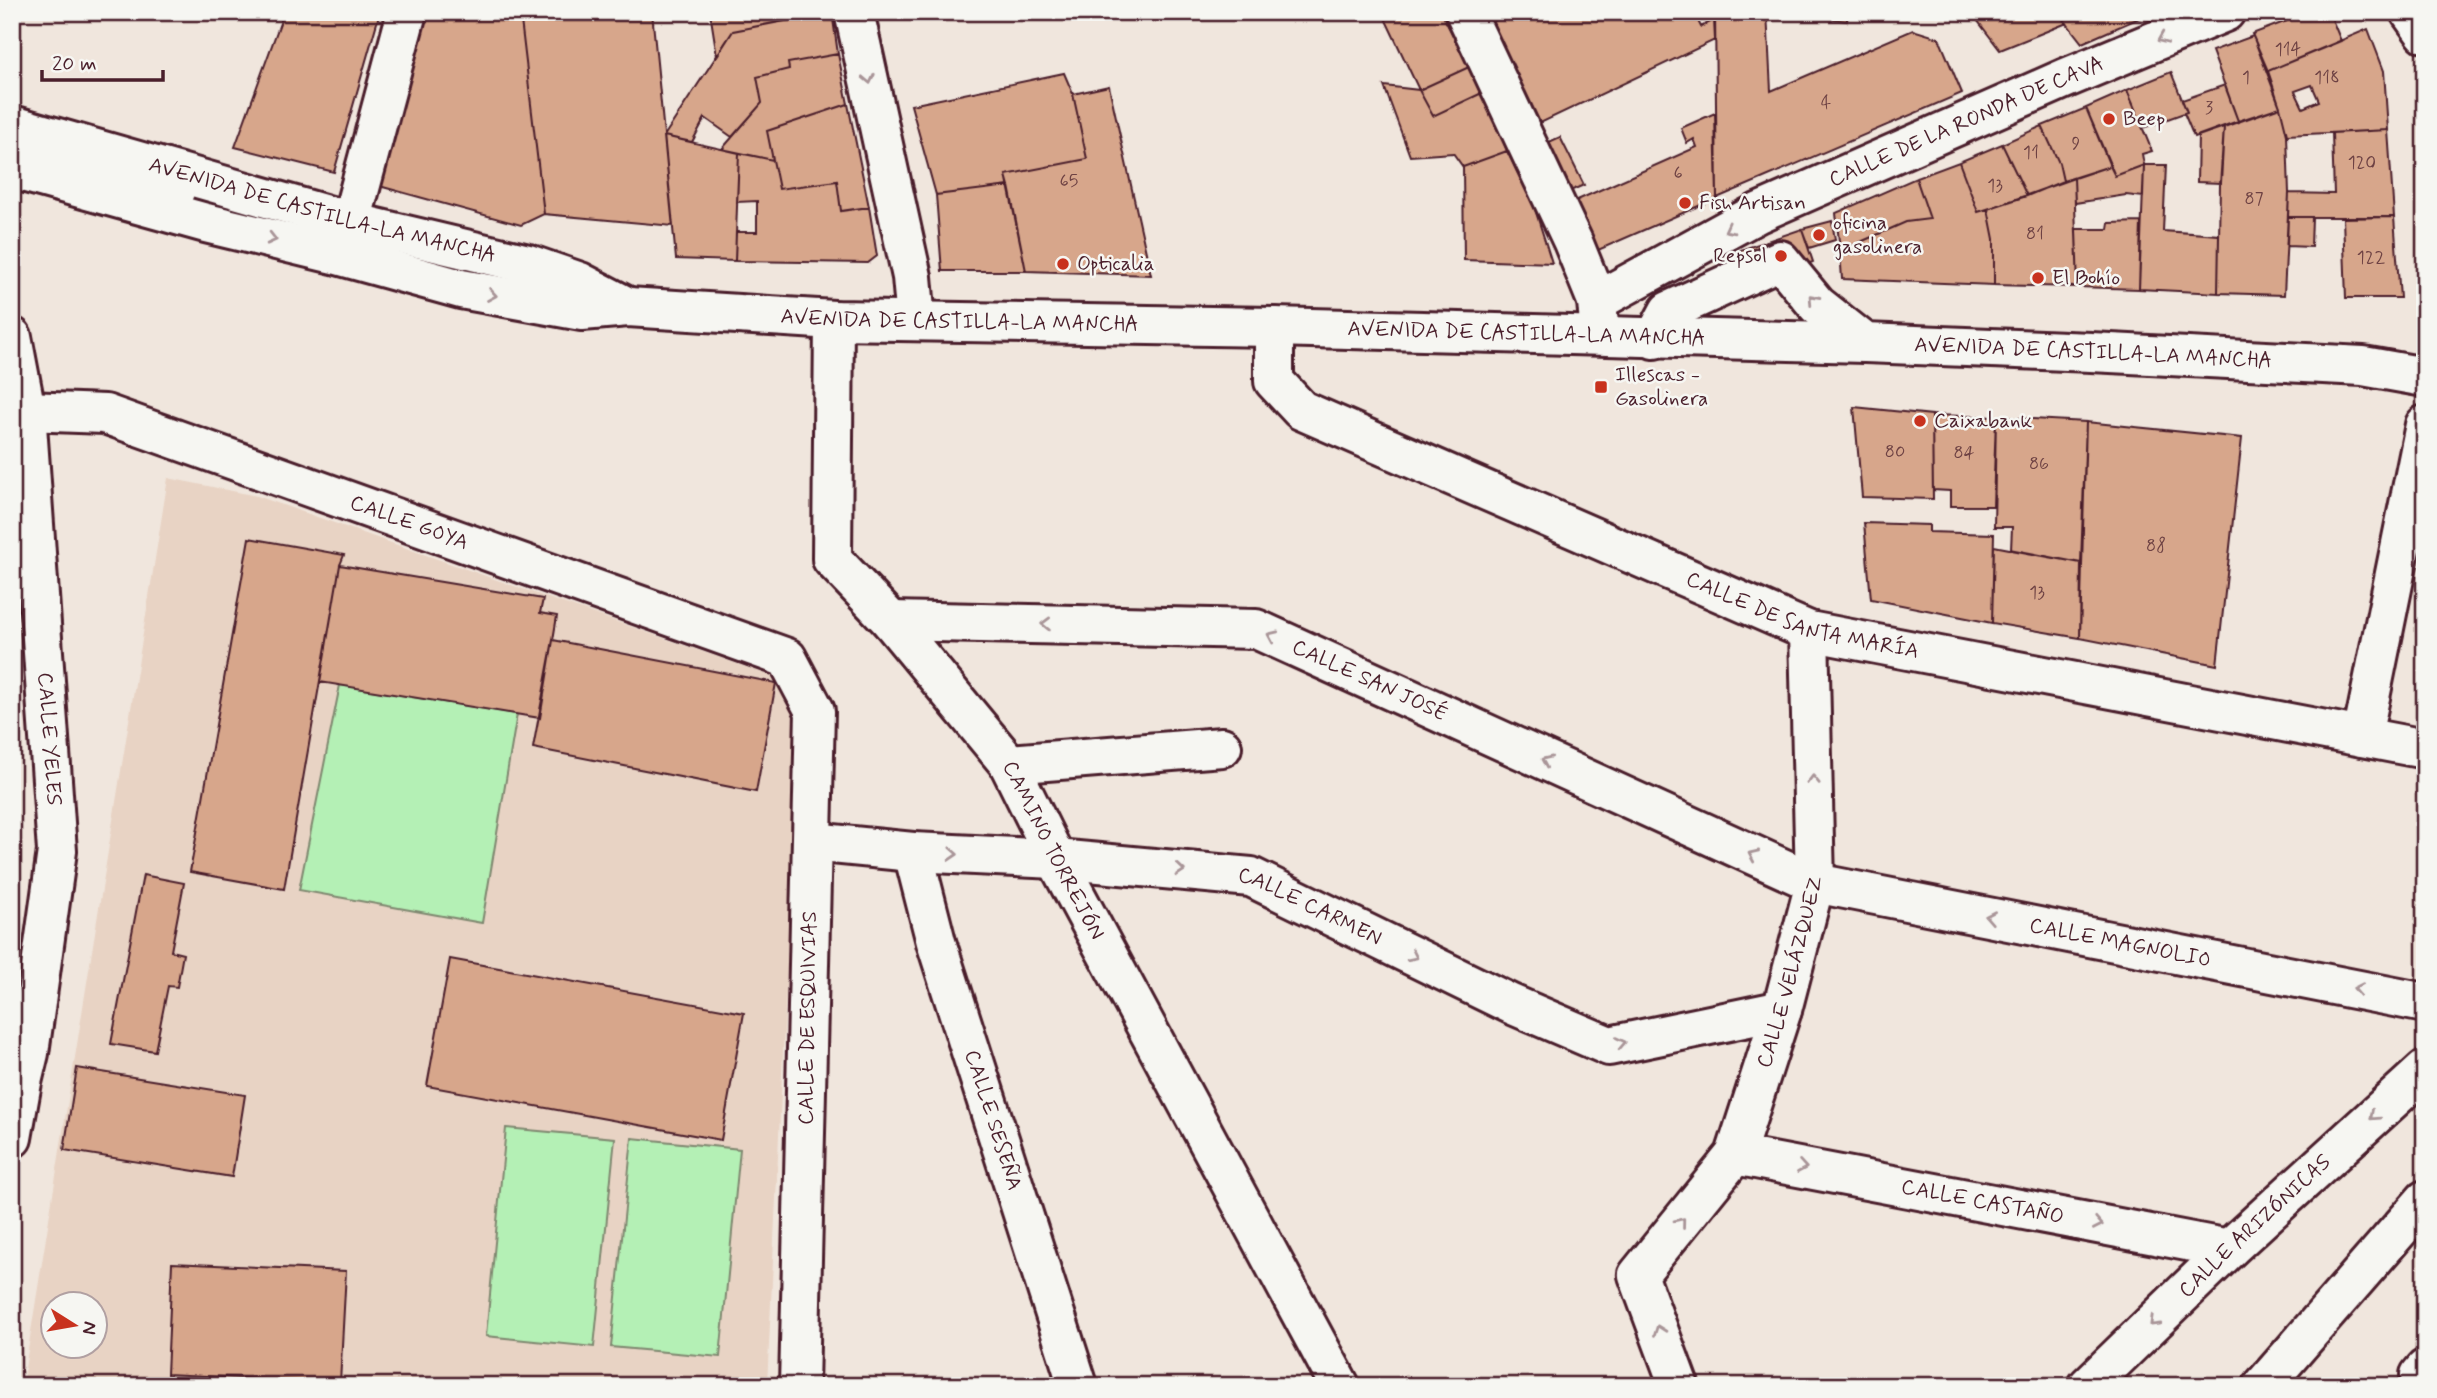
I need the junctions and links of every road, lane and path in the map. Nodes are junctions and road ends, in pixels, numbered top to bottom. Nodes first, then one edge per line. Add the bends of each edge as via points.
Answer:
1 (407, 12) edge
2 (854, 12) edge
3 (1465, 12) edge
4 (2225, 12) edge
5 (2410, 12) edge
6 (2425, 33) edge
7 (12, 125) edge
8 (16, 169) edge
9 (301, 207) junction
10 (351, 222) junction
11 (628, 307) junction
12 (1598, 319) junction
13 (834, 320) junction
14 (916, 321) junction
15 (1274, 327) junction
16 (12, 337) edge
17 (1654, 339) junction
18 (1865, 343) junction
19 (2425, 377) edge
20 (26, 411) junction
21 (2425, 425) edge
22 (891, 621) junction
23 (1809, 631) junction
24 (788, 658) joint
25 (2362, 737) junction
26 (1222, 747) dead end
27 (2425, 749) edge
28 (1009, 764) junction
29 (812, 842) junction
30 (913, 852) junction
31 (1056, 859) junction
32 (1815, 883) junction
33 (2425, 1003) edge
34 (1782, 1010) junction
35 (21, 1047) edge
36 (2425, 1070) edge
37 (12, 1138) edge
38 (1735, 1155) junction
39 (2425, 1200) edge
40 (2229, 1250) junction
41 (799, 1386) edge
42 (1078, 1386) edge
43 (1340, 1386) edge
44 (1679, 1386) edge
45 (2088, 1386) edge
46 (2263, 1386) edge

1 - 10 street
2 -> 14 street via 912,277
3 - 12 street via 1573,243
4 -> 12 street, CALLE DE LA RONDA DE CAVA via 1758,213
5 - 6 street
7 - 9 street, AVENIDA DE CASTILLA-LA MANCHA
8 - 9 street via 227,205
8 -> 11 street, AVENIDA DE CASTILLA-LA MANCHA via 461,289 582,311
9 - 10 street, AVENIDA DE CASTILLA-LA MANCHA
10 - 11 street, AVENIDA DE CASTILLA-LA MANCHA via 528,264 580,282
11 - 13 street, AVENIDA DE CASTILLA-LA MANCHA
12 - 15 street, AVENIDA DE CASTILLA-LA MANCHA
12 - 17 street, AVENIDA DE CASTILLA-LA MANCHA
13 - 14 street, AVENIDA DE CASTILLA-LA MANCHA
13 - 22 street, CAMINO TORREJÓN via 832,559
14 - 15 street, AVENIDA DE CASTILLA-LA MANCHA
15 - 23 street, CALLE DE SANTA MARÍA via 1274,381 1301,410
16 - 20 street, CALLE YELES
17 - 18 street, AVENIDA DE CASTILLA-LA MANCHA
18 -> 17 street via 1817,305 1780,260 1669,311
18 - 19 street, AVENIDA DE CASTILLA-LA MANCHA via 2363,366
20 - 24 street, CALLE GOYA via 104,414
20 - 35 street, CALLE YELES via 57,851
21 - 25 street
22 - 28 street, CAMINO TORREJÓN
32 -> 22 street, CALLE SAN JOSÉ via 1256,629
23 - 25 street, CALLE DE SANTA MARÍA
32 -> 23 street, CALLE VELÁZQUEZ
24 - 29 street, CALLE DE ESQUIVIAS via 815,711
25 - 27 street, CALLE DE SANTA MARÍA
26 - 28 street
28 - 31 street, CAMINO TORREJÓN
29 - 30 street, CALLE CARMEN
29 - 41 street, CALLE DE ESQUIVIAS
30 -> 31 street, CALLE CARMEN
30 - 42 street, CALLE SESEÑA via 936,942
31 -> 34 street, CALLE CARMEN via 1251,877 1511,1004 1609,1046
31 - 43 street, CAMINO TORREJÓN
33 -> 32 street, CALLE MAGNOLIO
32 - 34 street, CALLE VELÁZQUEZ
34 - 38 street, CALLE VELÁZQUEZ
35 - 37 street, CALLE YELES via 22,1083
36 -> 40 street, CALLE ARIZÓNICAS
38 -> 40 street, CALLE CASTAÑO
44 -> 38 street, CALLE VELÁZQUEZ via 1638,1275
39 - 46 street
40 -> 45 street, CALLE ARIZÓNICAS

